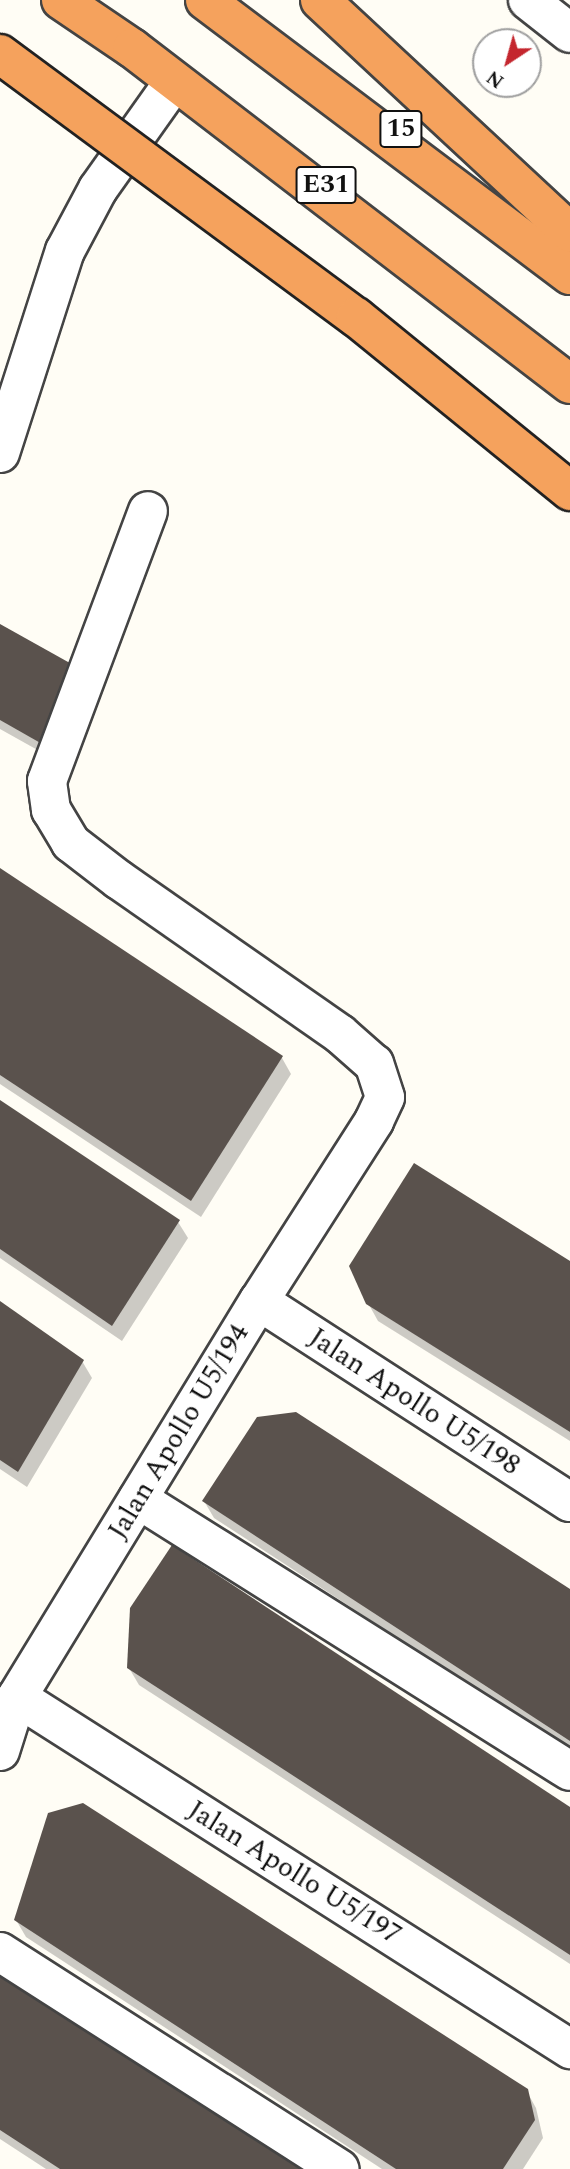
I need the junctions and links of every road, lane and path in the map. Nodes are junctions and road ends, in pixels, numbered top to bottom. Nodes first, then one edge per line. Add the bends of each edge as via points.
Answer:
1 (61, 0) edge
2 (86, 0) edge
3 (205, 0) edge
4 (232, 0) edge
5 (320, 0) edge
6 (528, 0) edge
7 (570, 33) edge
8 (0, 54) edge
9 (173, 83) junction
10 (570, 232) edge
11 (570, 258) edge
12 (570, 275) edge
13 (570, 366) edge
14 (570, 384) edge
15 (0, 453) edge
16 (570, 491) edge
17 (148, 511) dead end
18 (258, 1301) junction
19 (138, 1499) junction
20 (570, 1502) edge
21 (17, 1697) junction
22 (0, 1751) edge
23 (570, 1771) edge
24 (0, 1952) edge
25 (570, 2049) edge
26 (339, 2169) edge

1 - 9 highway
2 - 13 highway, E31 via 402,244
3 - 12 highway, E31
4 - 11 highway, 15
5 - 10 highway
6 - 7 street
8 - 16 highway, bridge via 356,317
9 - 14 highway
9 - 15 street via 98,189 65,251
17 - 18 street, Jalan Apollo U5/194 via 47,781 51,810 71,843 118,880 340,1034 374,1063 385,1097
18 - 19 street, Jalan Apollo U5/194
18 - 20 street, Jalan Apollo U5/198
19 - 21 street, Jalan Apollo U5/194
19 - 23 street
21 - 22 street, Jalan Apollo U5/194
21 - 25 street, Jalan Apollo U5/197
24 - 26 street

